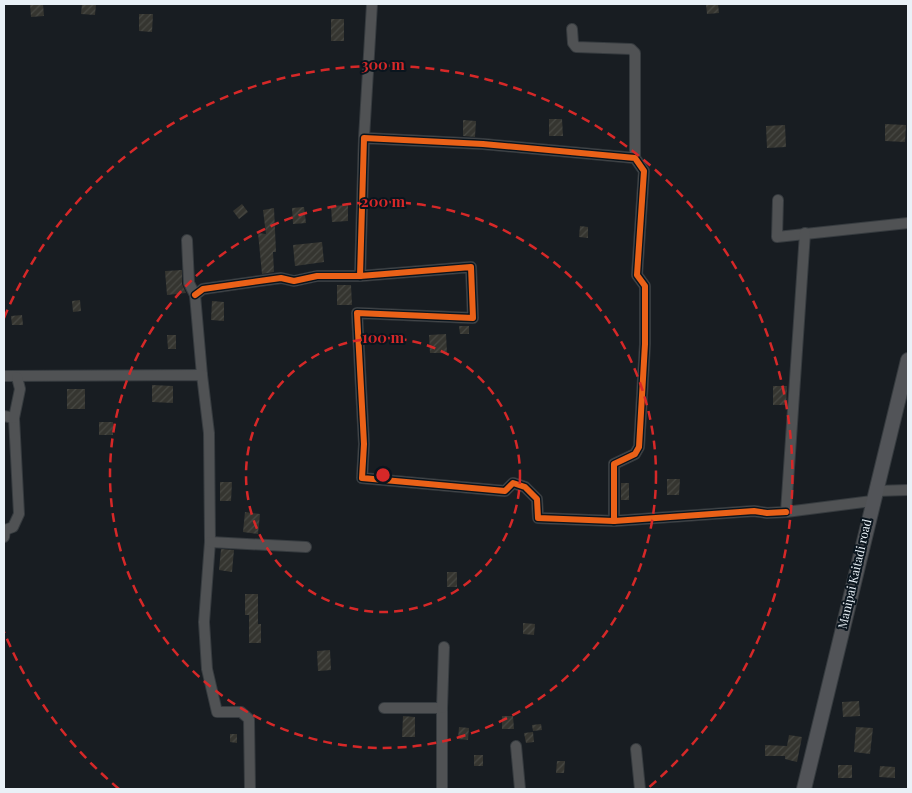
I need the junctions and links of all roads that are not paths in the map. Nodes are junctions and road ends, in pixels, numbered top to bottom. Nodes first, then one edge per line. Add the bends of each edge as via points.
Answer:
1 (372, 4) edge
2 (572, 29) dead end
3 (364, 138) junction
4 (635, 158) junction
5 (778, 200) dead end
6 (908, 223) edge
7 (805, 233) junction
8 (187, 240) dead end
9 (360, 276) junction
10 (195, 295) junction
11 (908, 360) edge
12 (202, 375) junction
13 (4, 376) edge
14 (17, 377) junction
15 (9, 417) edge
16 (908, 490) edge
17 (873, 496) junction
18 (786, 512) junction
19 (614, 521) junction
20 (4, 537) edge
21 (210, 542) junction
22 (306, 547) dead end
23 (444, 647) dead end
24 (384, 708) dead end
25 (442, 708) junction
26 (516, 746) dead end
27 (636, 749) dead end
28 (250, 789) edge
29 (442, 789) edge
30 (520, 789) edge
31 (640, 789) edge
32 (804, 789) edge

1 - 3 street
2 - 4 street via 576,47 631,49 635,53
3 - 4 street via 483,144
3 - 9 street
4 - 19 street via 644,171 637,275 646,286 646,344 639,447 635,454 614,464
5 - 7 street via 777,236
6 - 7 street
7 - 18 street
8 - 10 street via 189,283
9 - 10 street via 317,276 294,281 282,278 203,289
9 - 19 street via 471,267 473,318 357,313 364,444 362,478 505,491 513,483 525,487 537,499 538,518
10 - 12 street
11 - 17 main road, Manipai Kaitadi road
12 - 14 street
12 - 21 street via 209,433
13 - 14 street
14 - 15 street via 20,389
15 - 20 street via 19,514 13,527 5,530
16 - 17 street
17 - 18 street
17 - 32 main road, Manipai Kaitadi road
18 - 19 street via 754,510
21 - 22 street
21 - 28 street via 204,622 207,669 217,712 241,712 249,719
23 - 25 street
24 - 25 street
25 - 29 street
26 - 30 street
27 - 31 street

